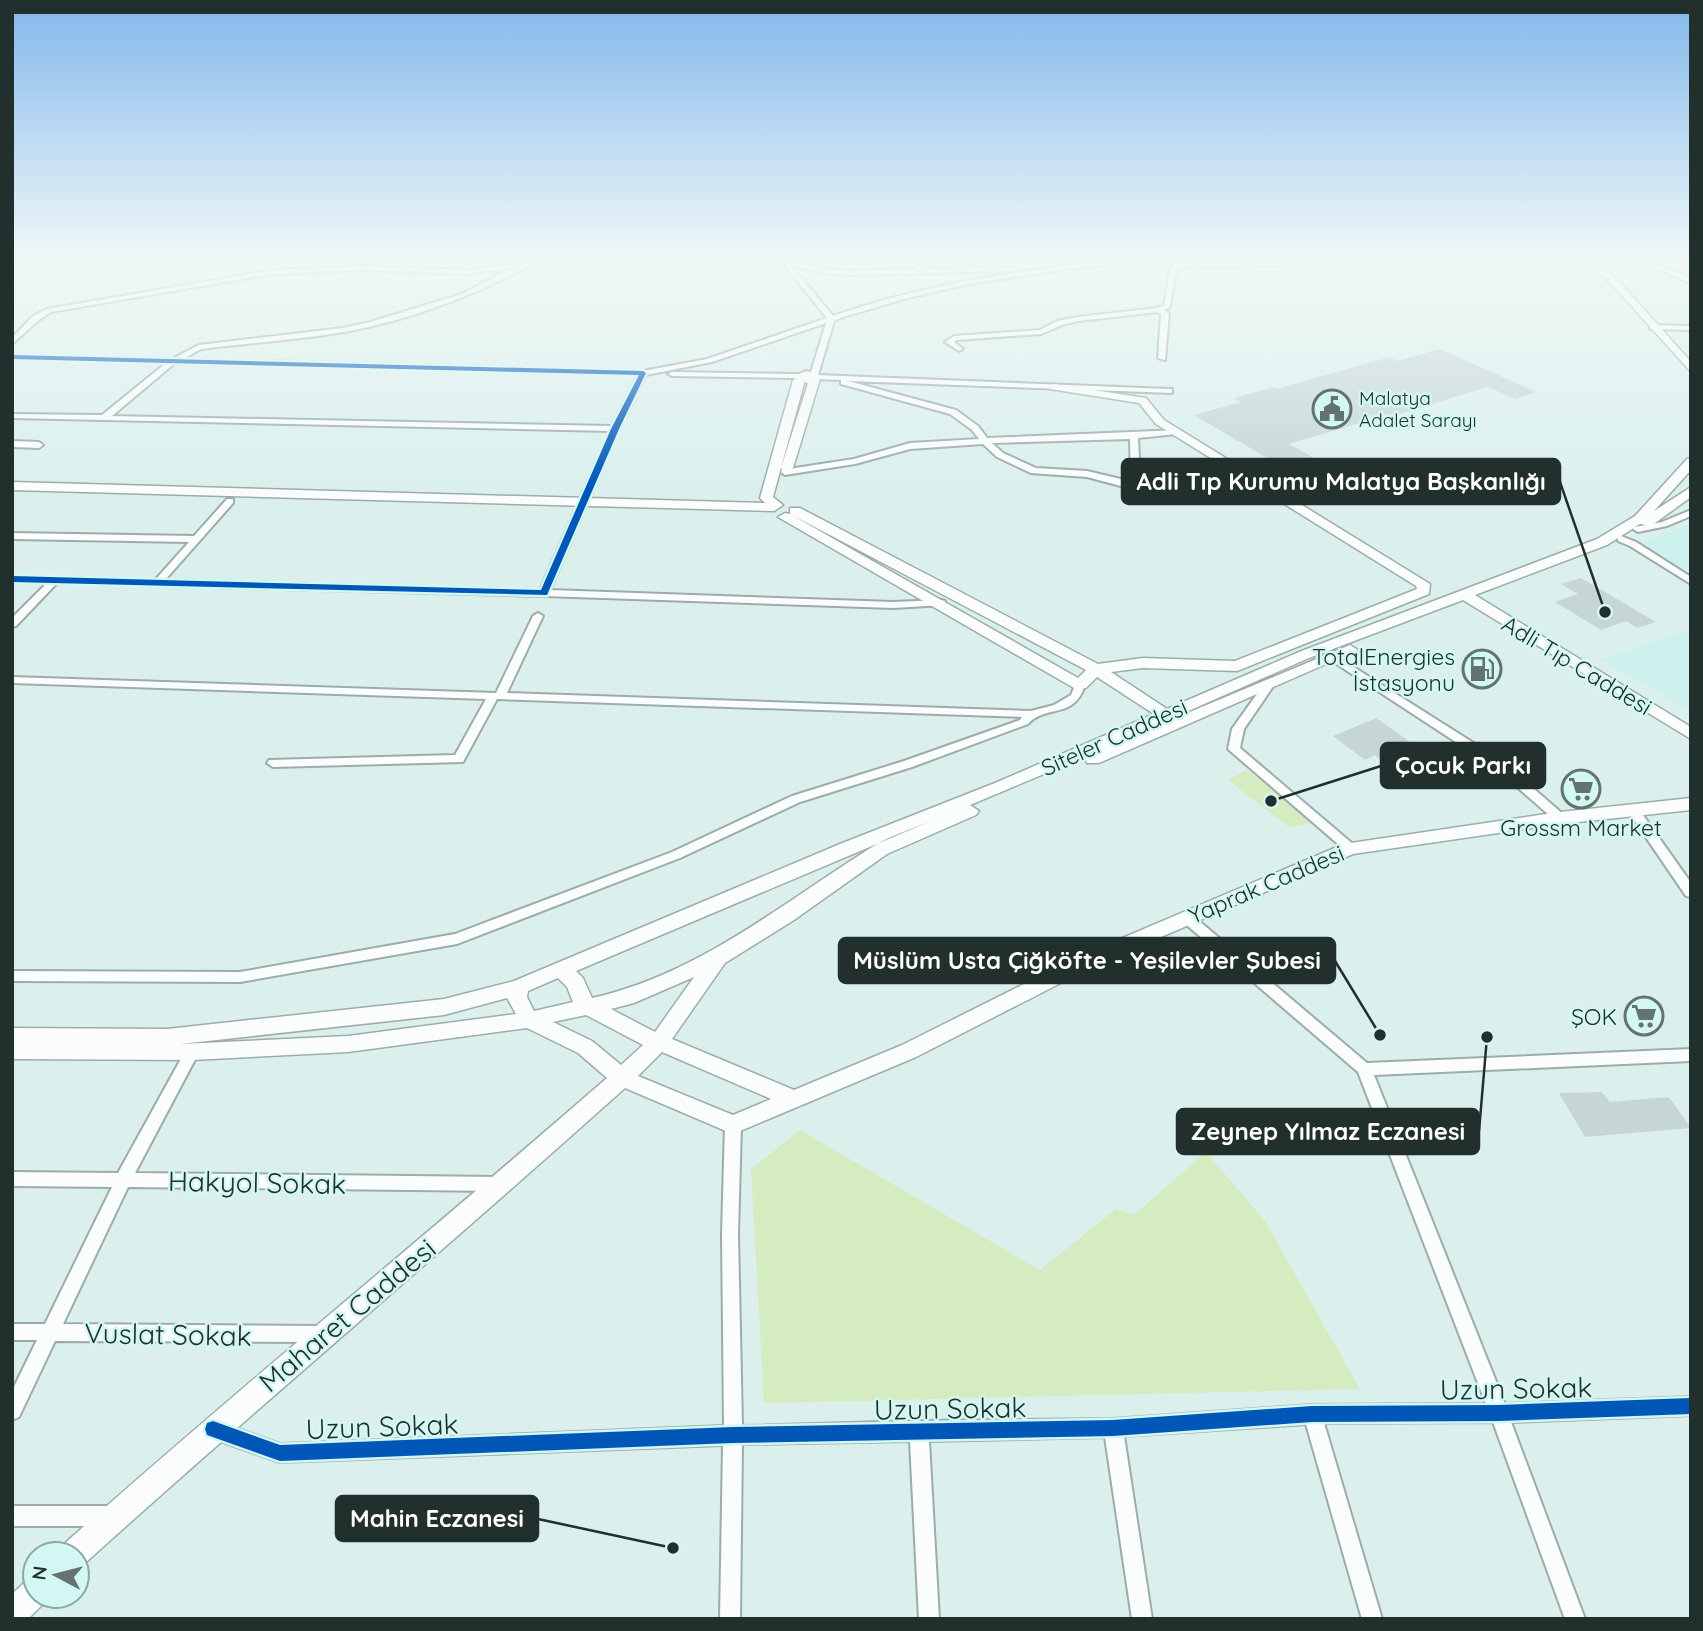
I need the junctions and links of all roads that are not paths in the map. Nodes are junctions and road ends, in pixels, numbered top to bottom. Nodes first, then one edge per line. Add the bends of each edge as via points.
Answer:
1 (342, 330) edge
2 (796, 330) edge
3 (828, 330) edge
4 (1045, 330) edge
5 (1164, 330) edge
6 (1656, 330) edge
7 (959, 349) dead end
8 (12, 357) edge
9 (1162, 358) dead end
10 (172, 362) junction
11 (1691, 369) edge
12 (643, 373) junction
13 (815, 377) junction
14 (798, 378) junction
15 (845, 378) junction
16 (1054, 387) junction
17 (1168, 391) dead end
18 (12, 415) edge
19 (105, 417) junction
20 (615, 429) junction
21 (1176, 432) junction
22 (1134, 436) junction
23 (985, 441) junction
24 (12, 444) edge
25 (39, 445) dead end
26 (1691, 462) edge
27 (785, 472) junction
28 (1247, 475) junction
29 (1121, 482) joint
30 (12, 486) edge
31 (1136, 486) junction
32 (1691, 491) edge
33 (12, 494) edge
34 (1154, 495) dead end
35 (230, 500) junction
36 (582, 507) junction
37 (781, 510) junction
38 (1691, 513) edge
39 (1637, 529) junction
40 (12, 536) edge
41 (1621, 538) junction
42 (196, 540) junction
43 (12, 579) edge
44 (54, 581) junction
45 (1691, 581) edge
46 (157, 583) junction
47 (544, 593) junction
48 (1470, 596) junction
49 (941, 603) junction
50 (538, 616) dead end
51 (12, 624) edge
52 (1333, 657) junction
53 (1096, 669) junction
54 (12, 680) edge
55 (1271, 682) junction
56 (1080, 685) junction
57 (496, 696) junction
58 (1031, 714) junction
59 (1164, 714) junction
60 (1691, 727) edge
61 (1691, 734) edge
62 (273, 763) dead end
63 (1690, 804) edge
64 (1634, 811) junction
65 (1560, 818) junction
66 (1350, 848) junction
67 (1691, 893) edge
68 (1187, 918) junction
69 (718, 958) junction
70 (563, 971) junction
71 (12, 976) edge
72 (519, 987) junction
73 (584, 1005) junction
74 (529, 1020) junction
75 (12, 1036) edge
76 (658, 1043) junction
77 (12, 1051) edge
78 (192, 1052) junction
79 (1689, 1057) edge
80 (1364, 1069) junction
81 (622, 1078) junction
82 (792, 1099) junction
83 (733, 1125) junction
84 (12, 1179) edge
85 (123, 1180) junction
86 (502, 1184) junction
87 (12, 1332) edge
88 (50, 1332) junction
89 (323, 1334) junction
90 (1690, 1406) edge
91 (12, 1411) edge
92 (1312, 1413) junction
93 (1499, 1413) junction
94 (1113, 1428) junction
95 (213, 1429) junction
96 (919, 1430) junction
97 (733, 1435) junction
98 (12, 1516) edge
99 (114, 1516) junction
100 (89, 1540) edge
101 (730, 1619) edge
102 (929, 1619) edge
103 (1142, 1619) edge
104 (1372, 1619) edge
105 (1575, 1619) edge

1 - 10 street via 199,347
2 - 12 street via 717,358
3 - 13 street
4 - 7 street via 954,338 950,342
5 - 9 street
6 - 11 street
8 - 10 street
10 - 12 street
10 - 19 street
12 - 14 street
12 - 20 street
13 - 14 street
13 - 15 street
13 - 27 street
14 - 37 street via 766,498
15 - 16 street
15 - 23 street via 844,384 953,412
16 - 17 street
16 - 21 street via 1142,400 1152,415
18 - 19 street
19 - 20 street
20 - 36 street
21 - 22 street
21 - 28 street
22 - 23 street
22 - 31 street
23 - 27 street via 911,446
23 - 29 street via 1000,455 1034,471 1087,474
24 - 25 street
26 - 48 street, Siteler Caddesi via 1640,519 1602,542
27 - 37 street
28 - 31 street via 1189,486
28 - 53 street via 1423,584 1424,591 1237,666 1143,663
29 - 31 street
30 - 36 street
31 - 34 street
32 - 39 street, Siteler Caddesi
33 - 35 street
35 - 36 street
35 - 42 street
36 - 37 street
36 - 47 street
37 - 49 street
37 - 53 street
38 - 39 street
39 - 41 street, Siteler Caddesi
40 - 42 street
41 - 45 street
41 - 48 street, Siteler Caddesi
42 - 46 street
43 - 44 street
44 - 46 street
44 - 51 street
46 - 47 street
47 - 49 street
48 - 52 street, Siteler Caddesi
48 - 59 street, Siteler Caddesi via 1304,655
48 - 60 street, Adli Tıp Caddesi
48 - 61 street, Adli Tıp Caddesi
49 - 56 street
50 - 57 street
52 - 55 street, Siteler Caddesi
52 - 65 street via 1498,764
53 - 56 street
53 - 59 street
54 - 57 street
55 - 66 street via 1238,729 1234,749
55 - 69 street, Siteler Caddesi via 881,850
56 - 58 street via 1076,697 1058,708
57 - 58 street
57 - 62 street via 459,759
58 - 71 street via 1024,722 921,760 796,799 676,855 457,939 240,977
59 - 70 street, Siteler Caddesi
63 - 64 street, Yaprak Caddesi
64 - 65 street, Yaprak Caddesi
64 - 67 street
65 - 66 street, Yaprak Caddesi
66 - 68 street, Yaprak Caddesi
68 - 80 street
68 - 82 street, Yaprak Caddesi via 1087,961 909,1051
69 - 73 street, Siteler Caddesi via 627,998
69 - 76 street
70 - 72 street, Siteler Caddesi
70 - 73 street via 576,983
72 - 74 street via 517,998
72 - 75 street, Siteler Caddesi via 444,1007 181,1036
73 - 74 street, Siteler Caddesi
73 - 76 street
74 - 78 street, Siteler Caddesi via 348,1044
74 - 81 street via 585,1047
76 - 81 street
76 - 82 street
77 - 78 street, Siteler Caddesi
78 - 85 street
79 - 80 street
80 - 93 street
81 - 83 street
81 - 86 street, Maharet Caddesi
82 - 83 street, Yaprak Caddesi
83 - 97 street
84 - 85 street, Hakyol Sokak
85 - 86 street, Hakyol Sokak
85 - 88 street
86 - 89 street, Maharet Caddesi
87 - 88 street, Vuslat Sokak
88 - 89 street, Vuslat Sokak
88 - 91 street
89 - 95 street, Maharet Caddesi
90 - 93 street, Uzun Sokak
92 - 93 street, Uzun Sokak
92 - 94 street, Uzun Sokak
92 - 104 street
93 - 105 street
94 - 96 street, Uzun Sokak
94 - 103 street
95 - 97 street, Uzun Sokak via 279,1452
95 - 99 street, Maharet Caddesi
96 - 97 street, Uzun Sokak
96 - 102 street
97 - 101 street
98 - 99 street
99 - 100 street, Maharet Caddesi

